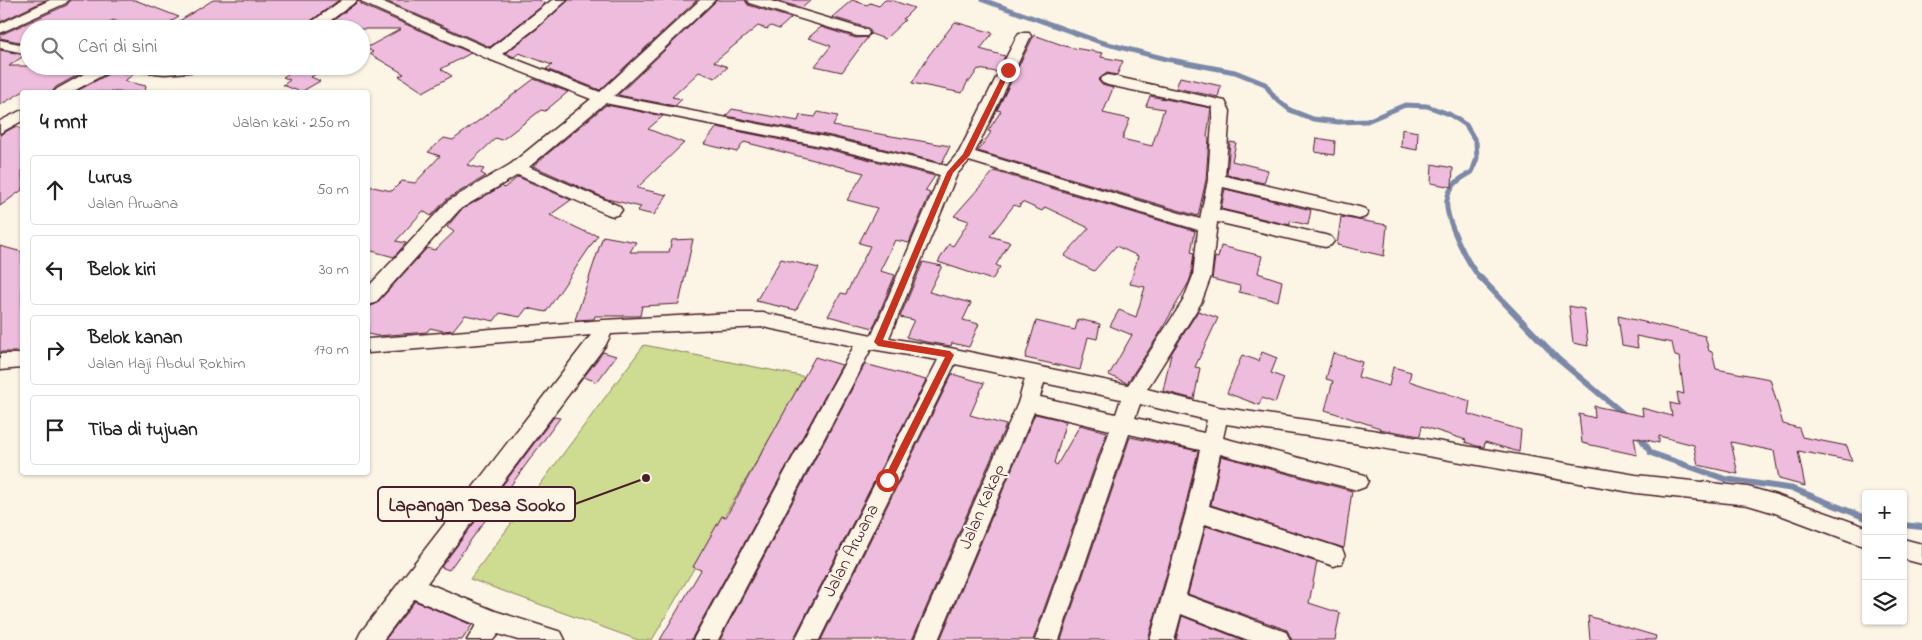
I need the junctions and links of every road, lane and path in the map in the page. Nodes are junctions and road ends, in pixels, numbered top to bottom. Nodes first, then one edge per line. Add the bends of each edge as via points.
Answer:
1 (61, 0) edge
2 (351, 0) edge
3 (368, 0) edge
4 (560, 0) edge
5 (708, 0) edge
6 (754, 0) edge
7 (323, 20) edge
8 (0, 28) edge
9 (862, 33) dead end
10 (1024, 36) dead end
11 (0, 44) edge
12 (20, 48) edge
13 (491, 54) junction
14 (93, 75) edge
15 (1108, 80) dead end
16 (66, 90) edge
17 (602, 98) junction
18 (20, 116) edge
19 (0, 128) edge
20 (966, 155) junction
21 (517, 168) junction
22 (950, 172) junction
23 (1216, 180) junction
24 (613, 210) dead end
25 (1359, 213) dead end
26 (1208, 220) junction
27 (1325, 241) dead end
28 (370, 296) edge
29 (604, 327) junction
30 (872, 342) junction
31 (370, 346) edge
32 (950, 355) junction
33 (20, 361) edge
34 (0, 362) edge
35 (1038, 373) junction
36 (1133, 394) junction
37 (1028, 403) junction
38 (1218, 415) junction
39 (1122, 424) junction
40 (1213, 444) junction
41 (1357, 481) dead end
42 (1197, 512) junction
43 (1862, 536) edge
44 (1907, 550) edge
45 (1922, 554) edge
46 (1334, 556) dead end
47 (409, 586) junction
48 (1174, 601) junction
49 (493, 621) junction
50 (369, 640) edge
51 (479, 640) edge
52 (553, 640) edge
53 (705, 640) edge
54 (807, 640) edge
55 (926, 640) edge
56 (1047, 640) edge
57 (1162, 640) edge
58 (1278, 640) edge

1 - 8 street
2 - 7 street
3 - 13 street
4 - 13 street
5 - 17 street
6 - 9 street
10 - 20 street
11 - 12 street
13 - 17 street
14 - 16 street
15 - 23 street via 1220,104
17 - 21 street
17 - 22 street via 831,143
18 - 19 street
20 - 22 street
20 - 26 street
21 - 24 street
21 - 28 street via 454,205
22 - 30 street
23 - 25 street
23 - 26 street
26 - 27 street
26 - 36 street via 1202,276 1195,296
29 - 30 street via 763,320
29 - 31 street
29 - 47 street via 598,341
30 - 32 street
30 - 53 street
32 - 35 street
32 - 54 street, Jalan Arwana
33 - 34 street
35 - 36 street
35 - 37 street, Jalan Kakap
36 - 38 street
36 - 39 street
37 - 39 street
37 - 55 street, Jalan Kakap
38 - 40 street
38 - 43 street via 1636,484 1748,496
39 - 40 street
39 - 56 street
40 - 41 street
40 - 42 street
42 - 46 street
42 - 48 street
44 - 45 street
47 - 49 street
47 - 50 street
48 - 57 street
48 - 58 street
49 - 51 street
49 - 52 street

